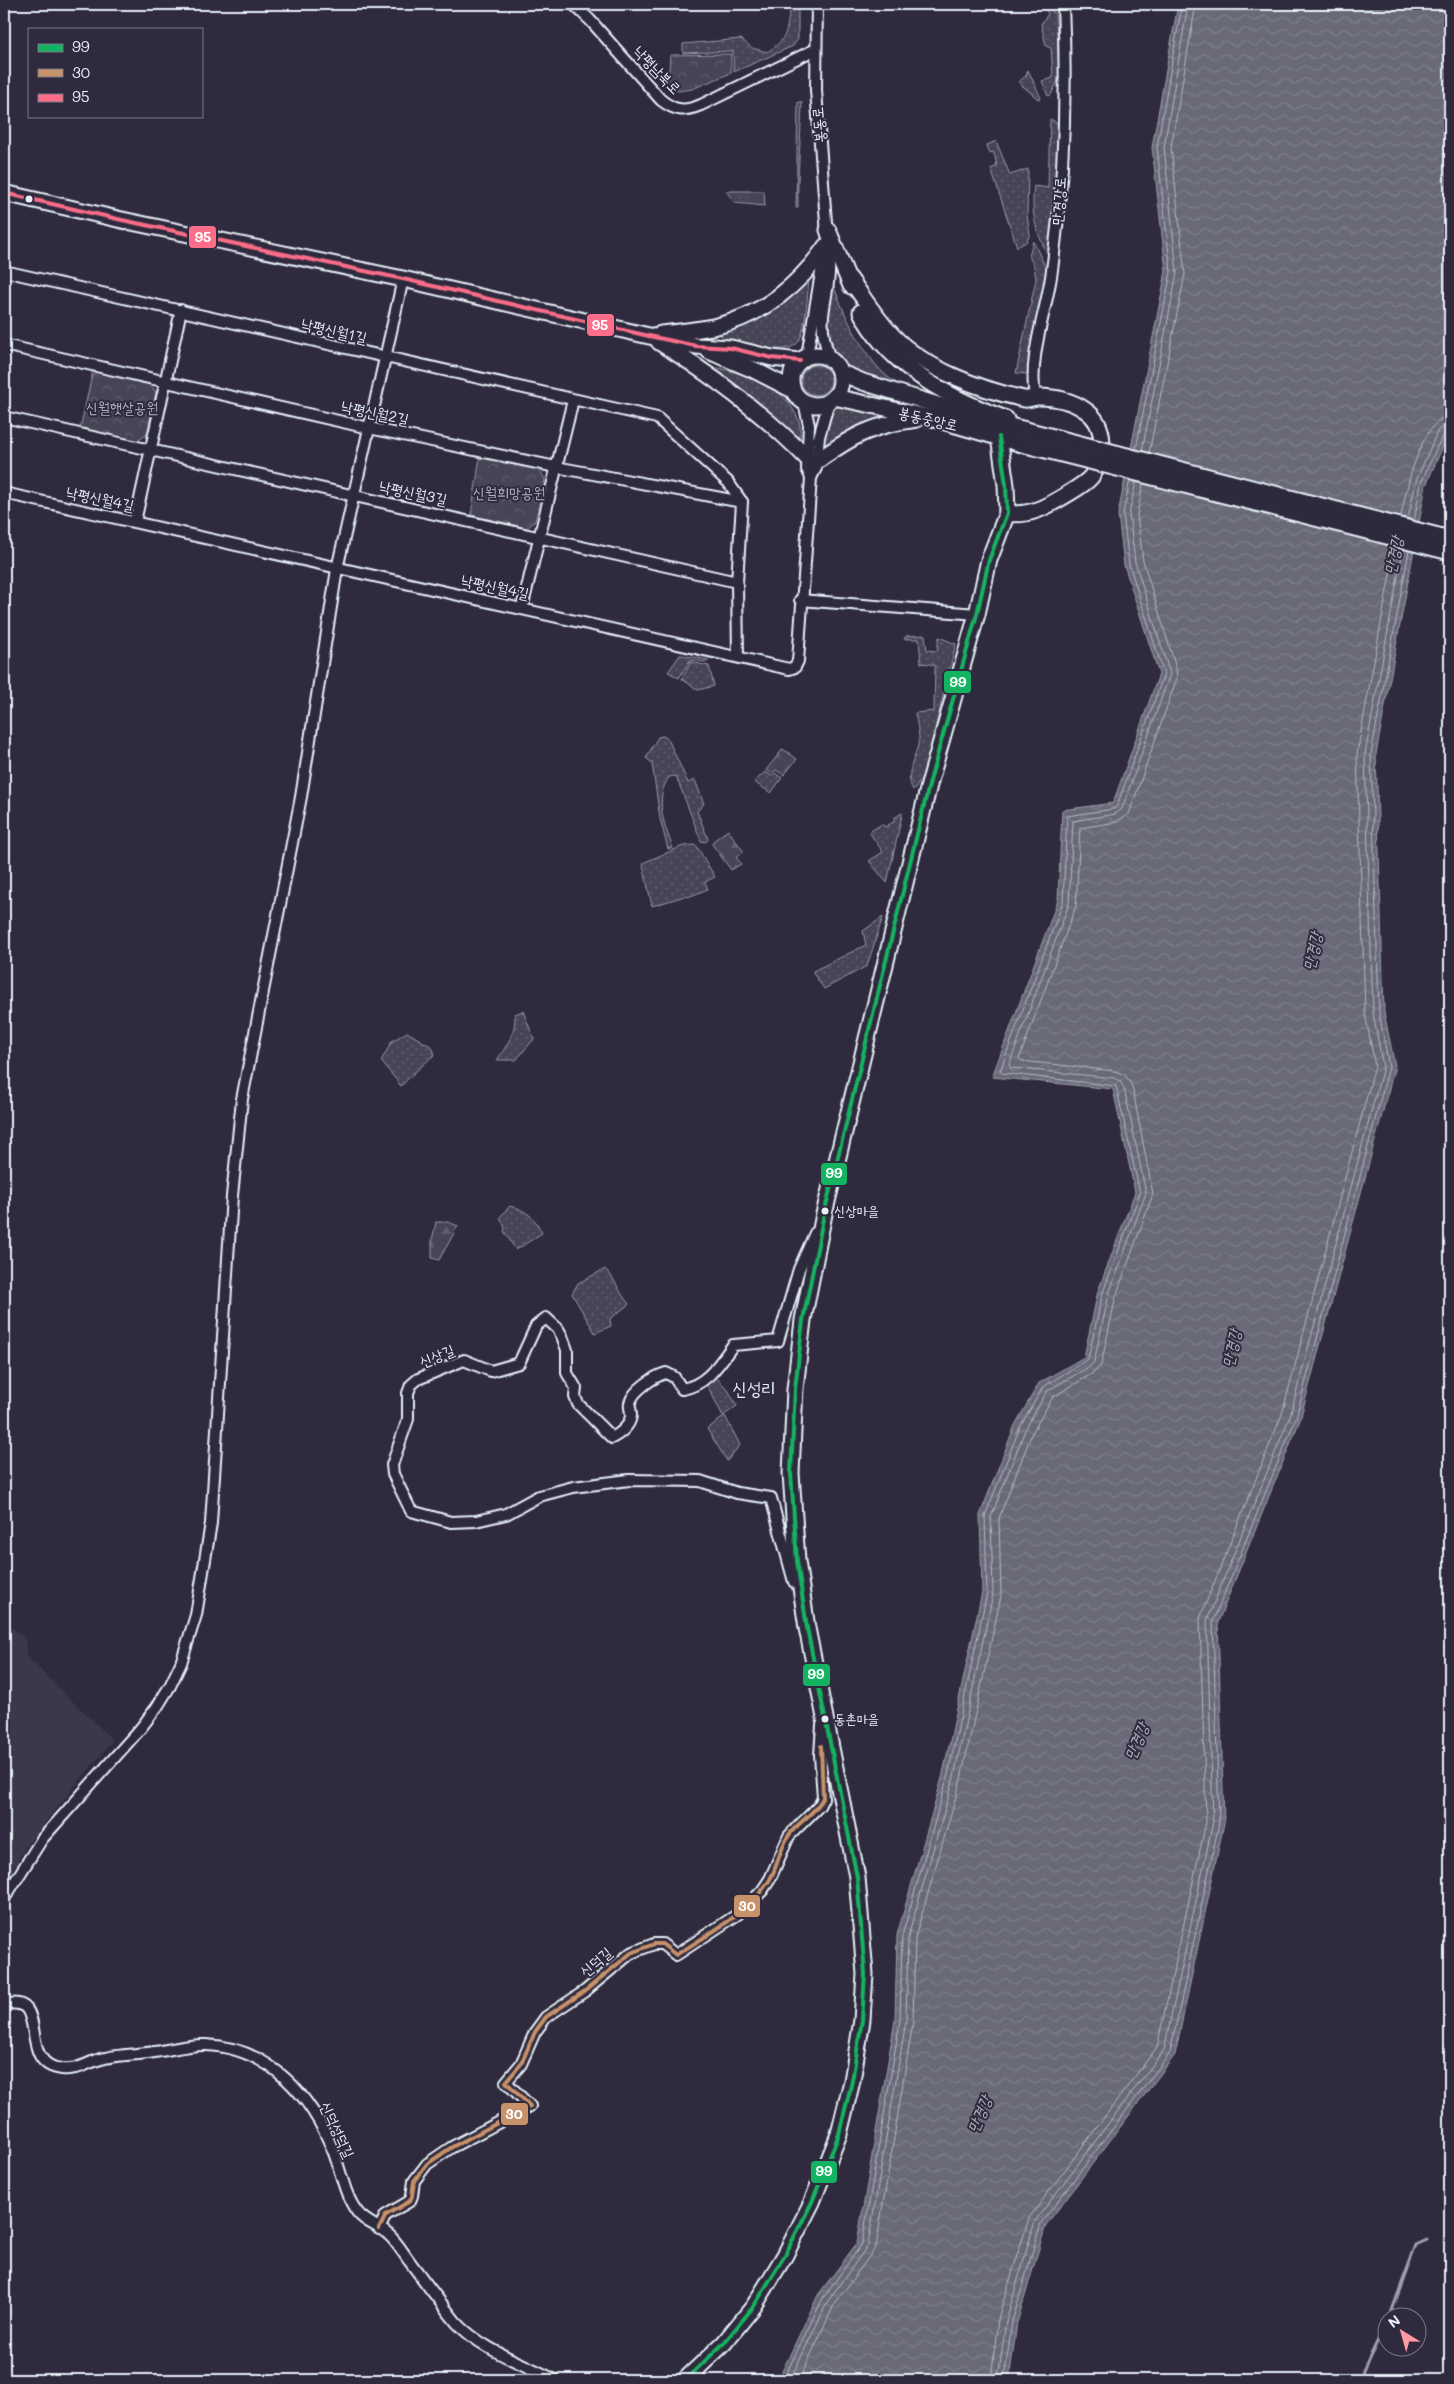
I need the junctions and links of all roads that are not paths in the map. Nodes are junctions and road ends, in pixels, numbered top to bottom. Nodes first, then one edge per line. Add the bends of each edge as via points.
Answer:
1 (573, 4) edge
2 (817, 4) edge
3 (1063, 4) edge
4 (816, 49) junction
5 (4, 193) edge
6 (828, 230) junction
7 (826, 246) junction
8 (4, 271) edge
9 (849, 278) junction
10 (403, 279) junction
11 (181, 310) junction
12 (649, 336) junction
13 (4, 345) edge
14 (696, 346) junction
15 (385, 358) junction
16 (803, 359) junction
17 (830, 359) junction
18 (839, 372) junction
19 (958, 377) junction
20 (166, 380) junction
21 (793, 390) junction
22 (1031, 398) junction
23 (831, 399) junction
24 (573, 400) junction
25 (804, 402) junction
26 (4, 417) edge
27 (932, 418) junction
28 (369, 428) junction
29 (1011, 428) junction
30 (150, 449) junction
31 (812, 460) junction
32 (556, 467) junction
33 (4, 493) edge
34 (353, 496) junction
35 (742, 502) junction
36 (1006, 513) junction
37 (135, 522) junction
38 (539, 537) junction
39 (1450, 539) edge
40 (1450, 552) edge
41 (336, 568) junction
42 (737, 582) junction
43 (800, 600) junction
44 (522, 608) junction
45 (977, 614) junction
46 (738, 657) junction
47 (824, 1214) junction
48 (807, 1628) junction
49 (823, 1714) junction
50 (4, 1899) edge
51 (4, 2006) edge
52 (379, 2229) junction
53 (555, 2380) edge
54 (685, 2380) edge

1 - 4 street, 낙평남북로 via 661,100 680,110 701,105
2 - 4 street, 봉동로
3 - 22 street, 만경강로 via 1066,75 1060,192 1052,270 1036,351
4 - 6 street, 봉동로 via 816,90
5 - 10 street
6 - 7 street, 봉동로
6 - 9 street
7 - 12 street via 796,284 754,312 719,326
7 - 16 street, 봉동로
7 - 17 street, 봉동로 via 830,263 822,318
8 - 11 street, 낙평신월1길
9 - 19 street via 873,313 900,343
9 - 29 street via 864,316 908,368
10 - 12 street
10 - 15 street
11 - 15 street, 낙평신월1길
11 - 20 street
12 - 14 street
12 - 31 street via 729,388
13 - 20 street, 낙평신월2길
14 - 16 street via 731,348 772,358
14 - 21 street
15 - 24 street, 낙평신월1길
15 - 28 street
16 - 17 street via 822,356
16 - 21 street via 791,374
17 - 18 street
18 - 23 street via 841,381
18 - 29 street, 봉동중앙로
19 - 22 street
19 - 29 street
20 - 28 street, 낙평신월2길
20 - 30 street
21 - 25 street
22 - 29 street
22 - 36 street via 1054,397 1086,410 1102,433 1101,454 1091,477 1059,499 1030,512
23 - 25 street, 봉동중앙로 via 812,404
23 - 27 street, 봉동중앙로
23 - 31 street, 낙평신월4길
24 - 32 street
24 - 35 street, 낙평신월1길 via 657,418 728,482
25 - 31 street, 낙평신월4길
26 - 30 street, 낙평신월3길
27 - 29 street, 봉동중앙로
27 - 31 street via 891,422 864,431
28 - 32 street, 낙평신월2길
28 - 34 street
29 - 36 street via 1003,456
29 - 39 street, bridge
29 - 40 street, bridge
30 - 34 street, 낙평신월3길
30 - 37 street
31 - 43 street, 낙평신월4길 via 807,469 811,478
32 - 35 street, 낙평신월2길
32 - 38 street
33 - 37 street, 낙평신월4길
34 - 38 street, 낙평신월3길
34 - 41 street
35 - 42 street
36 - 45 street via 989,560
37 - 41 street, 낙평신월4길
38 - 42 street, 낙평신월3길
38 - 44 street
41 - 44 street, 낙평신월4길
41 - 50 street via 301,797 241,1107 232,1196 211,1523 196,1615 180,1663 157,1707 42,1839
42 - 46 street
43 - 45 street
43 - 46 street, 낙평신월4길 via 798,661 795,667 789,669
44 - 46 street, 낙평신월4길
45 - 47 street via 930,781
47 - 48 street via 802,1320 793,1418 792,1490
47 - 48 street, 신상길 via 800,1269 778,1341 733,1345 706,1380 690,1388 682,1389 666,1373 657,1376 632,1397 631,1416 619,1434 612,1438 578,1404 576,1388 567,1373 567,1350 562,1336 546,1318 536,1326 519,1363 490,1371 464,1360 411,1385 408,1419 392,1465 393,1474 411,1511 451,1522 476,1521 506,1514 539,1496 573,1486 610,1481 688,1480 771,1498
48 - 49 street
49 - 52 street, 신덕길 via 820,1755 823,1798 788,1836 762,1892 738,1914 676,1955 662,1944 631,1953 586,1991 546,2017 535,2032 521,2064 506,2082 530,2106 452,2147 428,2164 414,2181 410,2201 386,2215
49 - 54 street via 856,1878 864,1951 864,2004 850,2090 832,2154 812,2202 768,2285 739,2325
51 - 52 street, 신덕성덕길 via 22,2004 28,2010 38,2054 49,2066 59,2069 82,2068 106,2057 193,2045 241,2052 269,2065 295,2086 317,2115 352,2203 365,2220
52 - 53 street, 신덕성덕길 via 394,2241 466,2332 495,2351

